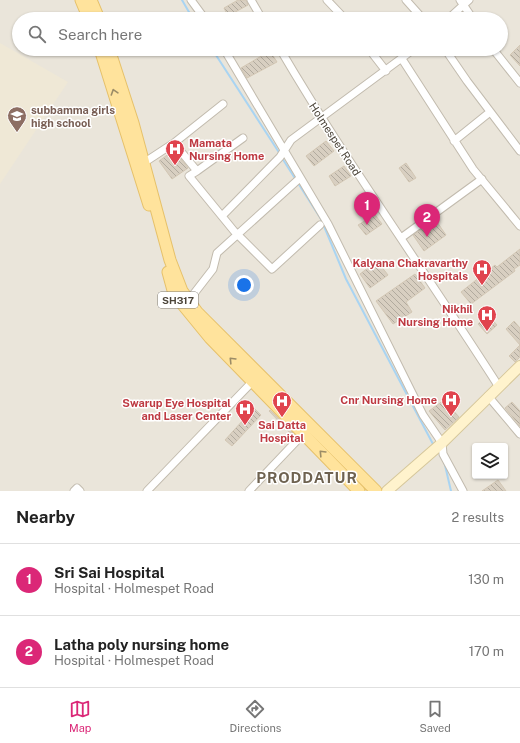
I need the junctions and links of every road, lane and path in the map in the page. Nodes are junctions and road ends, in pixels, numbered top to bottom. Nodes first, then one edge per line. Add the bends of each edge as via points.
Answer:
1 (81, 0) edge
2 (91, 0) edge
3 (191, 0) edge
4 (251, 0) edge
5 (327, 0) edge
6 (406, 0) edge
7 (465, 2) edge
8 (86, 12) edge
9 (96, 12) edge
10 (200, 12) edge
11 (258, 12) edge
12 (338, 12) edge
13 (417, 12) edge
14 (455, 12) edge
15 (470, 12) edge
16 (102, 56) edge
17 (111, 56) edge
18 (228, 56) edge
19 (284, 56) edge
20 (374, 56) edge
21 (406, 56) edge
22 (451, 56) edge
23 (499, 56) edge
24 (402, 59) junction
25 (386, 71) junction
26 (520, 83) edge
27 (223, 104) dead end
28 (490, 112) junction
29 (320, 118) junction
30 (243, 138) dead end
31 (454, 141) junction
32 (174, 143) junction
33 (284, 151) junction
34 (520, 151) edge
35 (145, 162) junction
36 (197, 171) junction
37 (300, 178) junction
38 (482, 179) junction
39 (222, 216) junction
40 (320, 225) dead end
41 (520, 226) edge
42 (238, 236) junction
43 (401, 238) junction
44 (189, 300) junction
45 (520, 366) edge
46 (256, 378) junction
47 (499, 387) junction
48 (488, 396) junction
49 (311, 425) junction
50 (303, 434) junction
51 (520, 434) edge
52 (442, 443) junction
53 (74, 491) edge
54 (80, 491) edge
55 (147, 491) edge
56 (249, 491) edge
57 (359, 491) edge
58 (376, 491) edge
59 (387, 491) edge
60 (464, 491) edge

1 - 8 main road
2 - 9 main road
3 - 10 street
4 - 11 street
5 - 12 street
6 - 13 street
7 - 14 street
7 - 15 street
46 -> 16 main road, SH317 via 210,338 174,294 134,152
17 - 35 main road, SH317
18 - 33 street
19 - 29 street, Holmespet Road
20 - 25 street
21 - 24 street
22 - 28 street
23 - 26 street
24 - 25 street
24 - 31 street
25 - 29 street
27 - 32 street
28 - 31 street
28 - 34 street
29 - 33 street via 291,140
29 - 43 street, Holmespet Road
30 - 36 street
31 - 38 street
32 - 35 street
32 - 36 street
33 - 37 street
33 - 39 street
35 - 44 main road, SH317 via 170,260 182,291
36 - 39 street via 189,176
37 - 42 street
37 - 52 street via 328,224 424,415
38 - 41 street
38 - 43 street
39 - 42 street
40 - 42 street via 272,269
42 - 44 street via 217,253 213,269
43 - 47 street, Holmespet Road
44 - 46 main road, SH317
45 - 47 main road
46 - 49 main road, SH317
46 - 50 main road, SH317
46 - 55 street
47 - 48 main road
48 - 51 street
48 - 52 main road
49 - 50 street
49 - 58 main road, SH317
50 - 56 street
57 -> 50 main road, SH317
52 - 59 main road
52 - 60 street via 443,454
53 - 54 street via 77,488

